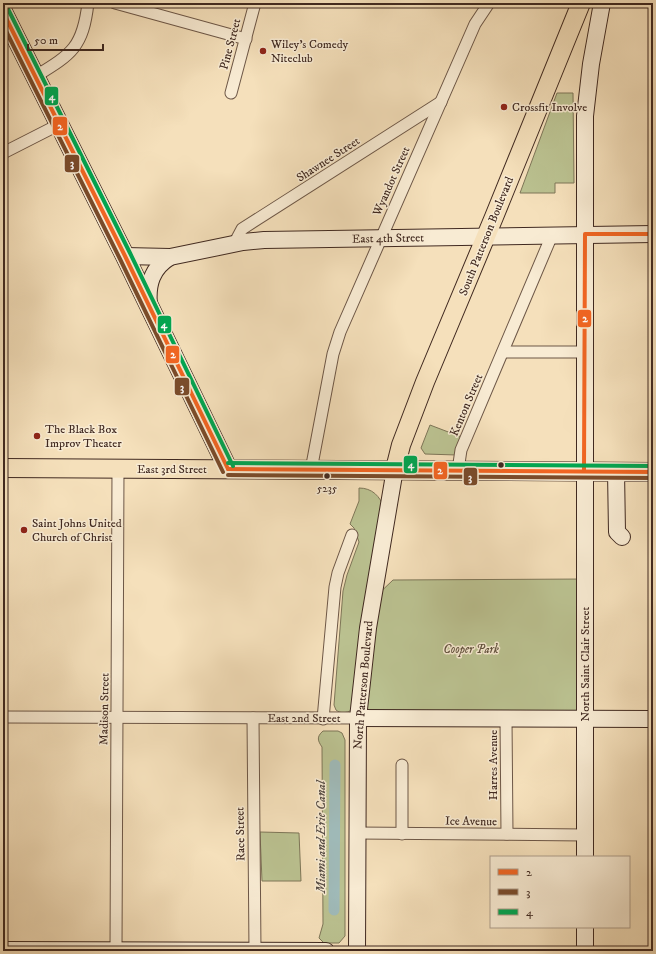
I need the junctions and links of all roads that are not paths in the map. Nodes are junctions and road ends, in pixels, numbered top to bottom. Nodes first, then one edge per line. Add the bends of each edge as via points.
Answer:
1 (88, 3) edge
2 (114, 3) edge
3 (255, 3) edge
4 (489, 3) edge
5 (580, 3) edge
6 (602, 3) edge
7 (3, 12) edge
8 (246, 39) junction
9 (36, 76) junction
10 (231, 93) dead end
11 (441, 102) junction
12 (60, 124) junction
13 (3, 153) edge
14 (585, 234) junction
15 (653, 234) edge
16 (552, 235) junction
17 (486, 237) junction
18 (379, 239) junction
19 (234, 244) junction
20 (126, 256) junction
21 (170, 257) junction
22 (149, 304) junction
23 (503, 352) junction
24 (585, 352) junction
25 (3, 468) edge
26 (118, 469) junction
27 (228, 469) junction
28 (395, 469) junction
29 (311, 470) junction
30 (458, 470) junction
31 (584, 471) junction
32 (616, 471) junction
33 (653, 472) edge
34 (352, 535) dead end
35 (622, 537) dead end
36 (3, 717) edge
37 (116, 717) junction
38 (253, 718) junction
39 (358, 718) junction
40 (323, 719) junction
41 (506, 719) junction
42 (584, 719) junction
43 (653, 719) edge
44 (402, 765) dead end
45 (357, 833) junction
46 (402, 834) junction
47 (507, 834) junction
48 (585, 835) junction
49 (585, 856) edge
50 (585, 928) edge
51 (3, 950) edge
52 (116, 950) junction
53 (255, 950) junction
54 (326, 951) edge
55 (358, 951) edge
56 (585, 951) edge

1 - 9 street via 77,44 62,61
2 - 8 street
3 - 8 street, Pine Street
4 - 11 street, Wyandot Street via 475,24
5 - 17 main road, South Patterson Boulevard
6 - 14 main road, North Saint Clair Street via 586,106
7 - 9 main road
8 - 10 street, Pine Street
9 - 12 main road
11 - 18 street, Wyandot Street
11 - 19 street, Shawnee Street via 242,229
12 - 13 street
12 - 20 main road
14 - 15 main road, East 4th Street
14 - 16 main road, East 4th Street
14 - 24 main road, North Saint Clair Street
16 - 17 main road, East 4th Street
16 - 23 street, Kenton Street
17 - 18 main road, East 4th Street
17 - 28 main road, South Patterson Boulevard via 417,402
18 - 19 main road, East 4th Street via 264,240
18 - 29 street, Wyandot Street via 333,354
19 - 21 main road, East 4th Street
20 - 21 main road, East 4th Street
20 - 22 main road
21 - 22 main road via 158,265 152,275 148,287
22 - 27 main road
23 - 24 street
23 - 30 street, Kenton Street via 461,450
24 - 31 main road, North Saint Clair Street
25 - 26 main road, East 3rd Street
26 - 27 main road, East 3rd Street
26 - 37 street, Madison Street
27 - 29 main road, East 3rd Street
28 - 29 main road, East 3rd Street
28 - 30 main road, East 3rd Street
28 - 39 main road, North Patterson Boulevard via 368,628
30 - 31 main road, East 3rd Street
31 - 32 main road, East 3rd Street
31 - 42 main road, North Saint Clair Street
32 - 33 main road, East 3rd Street
32 - 35 main road via 616,532
34 - 40 street via 335,587
36 - 37 street, East 2nd Street
37 - 38 street, East 2nd Street
37 - 52 street, Madison Street
38 - 40 street, East 2nd Street
38 - 53 street, Race Street
39 - 40 street, East 2nd Street
39 - 41 main road, East 2nd Street
39 - 45 main road, North Patterson Boulevard
41 - 42 main road, East 2nd Street
41 - 47 street, Harres Avenue
42 - 43 main road, East 2nd Street
42 - 48 main road, North Saint Clair Street
44 - 46 street
45 - 46 street, Ice Avenue
45 - 55 main road, North Patterson Boulevard
46 - 47 street, Ice Avenue
47 - 48 street, Ice Avenue
48 - 49 main road, North Saint Clair Street
50 - 56 main road
51 - 52 main road
52 - 53 main road
53 - 54 main road

